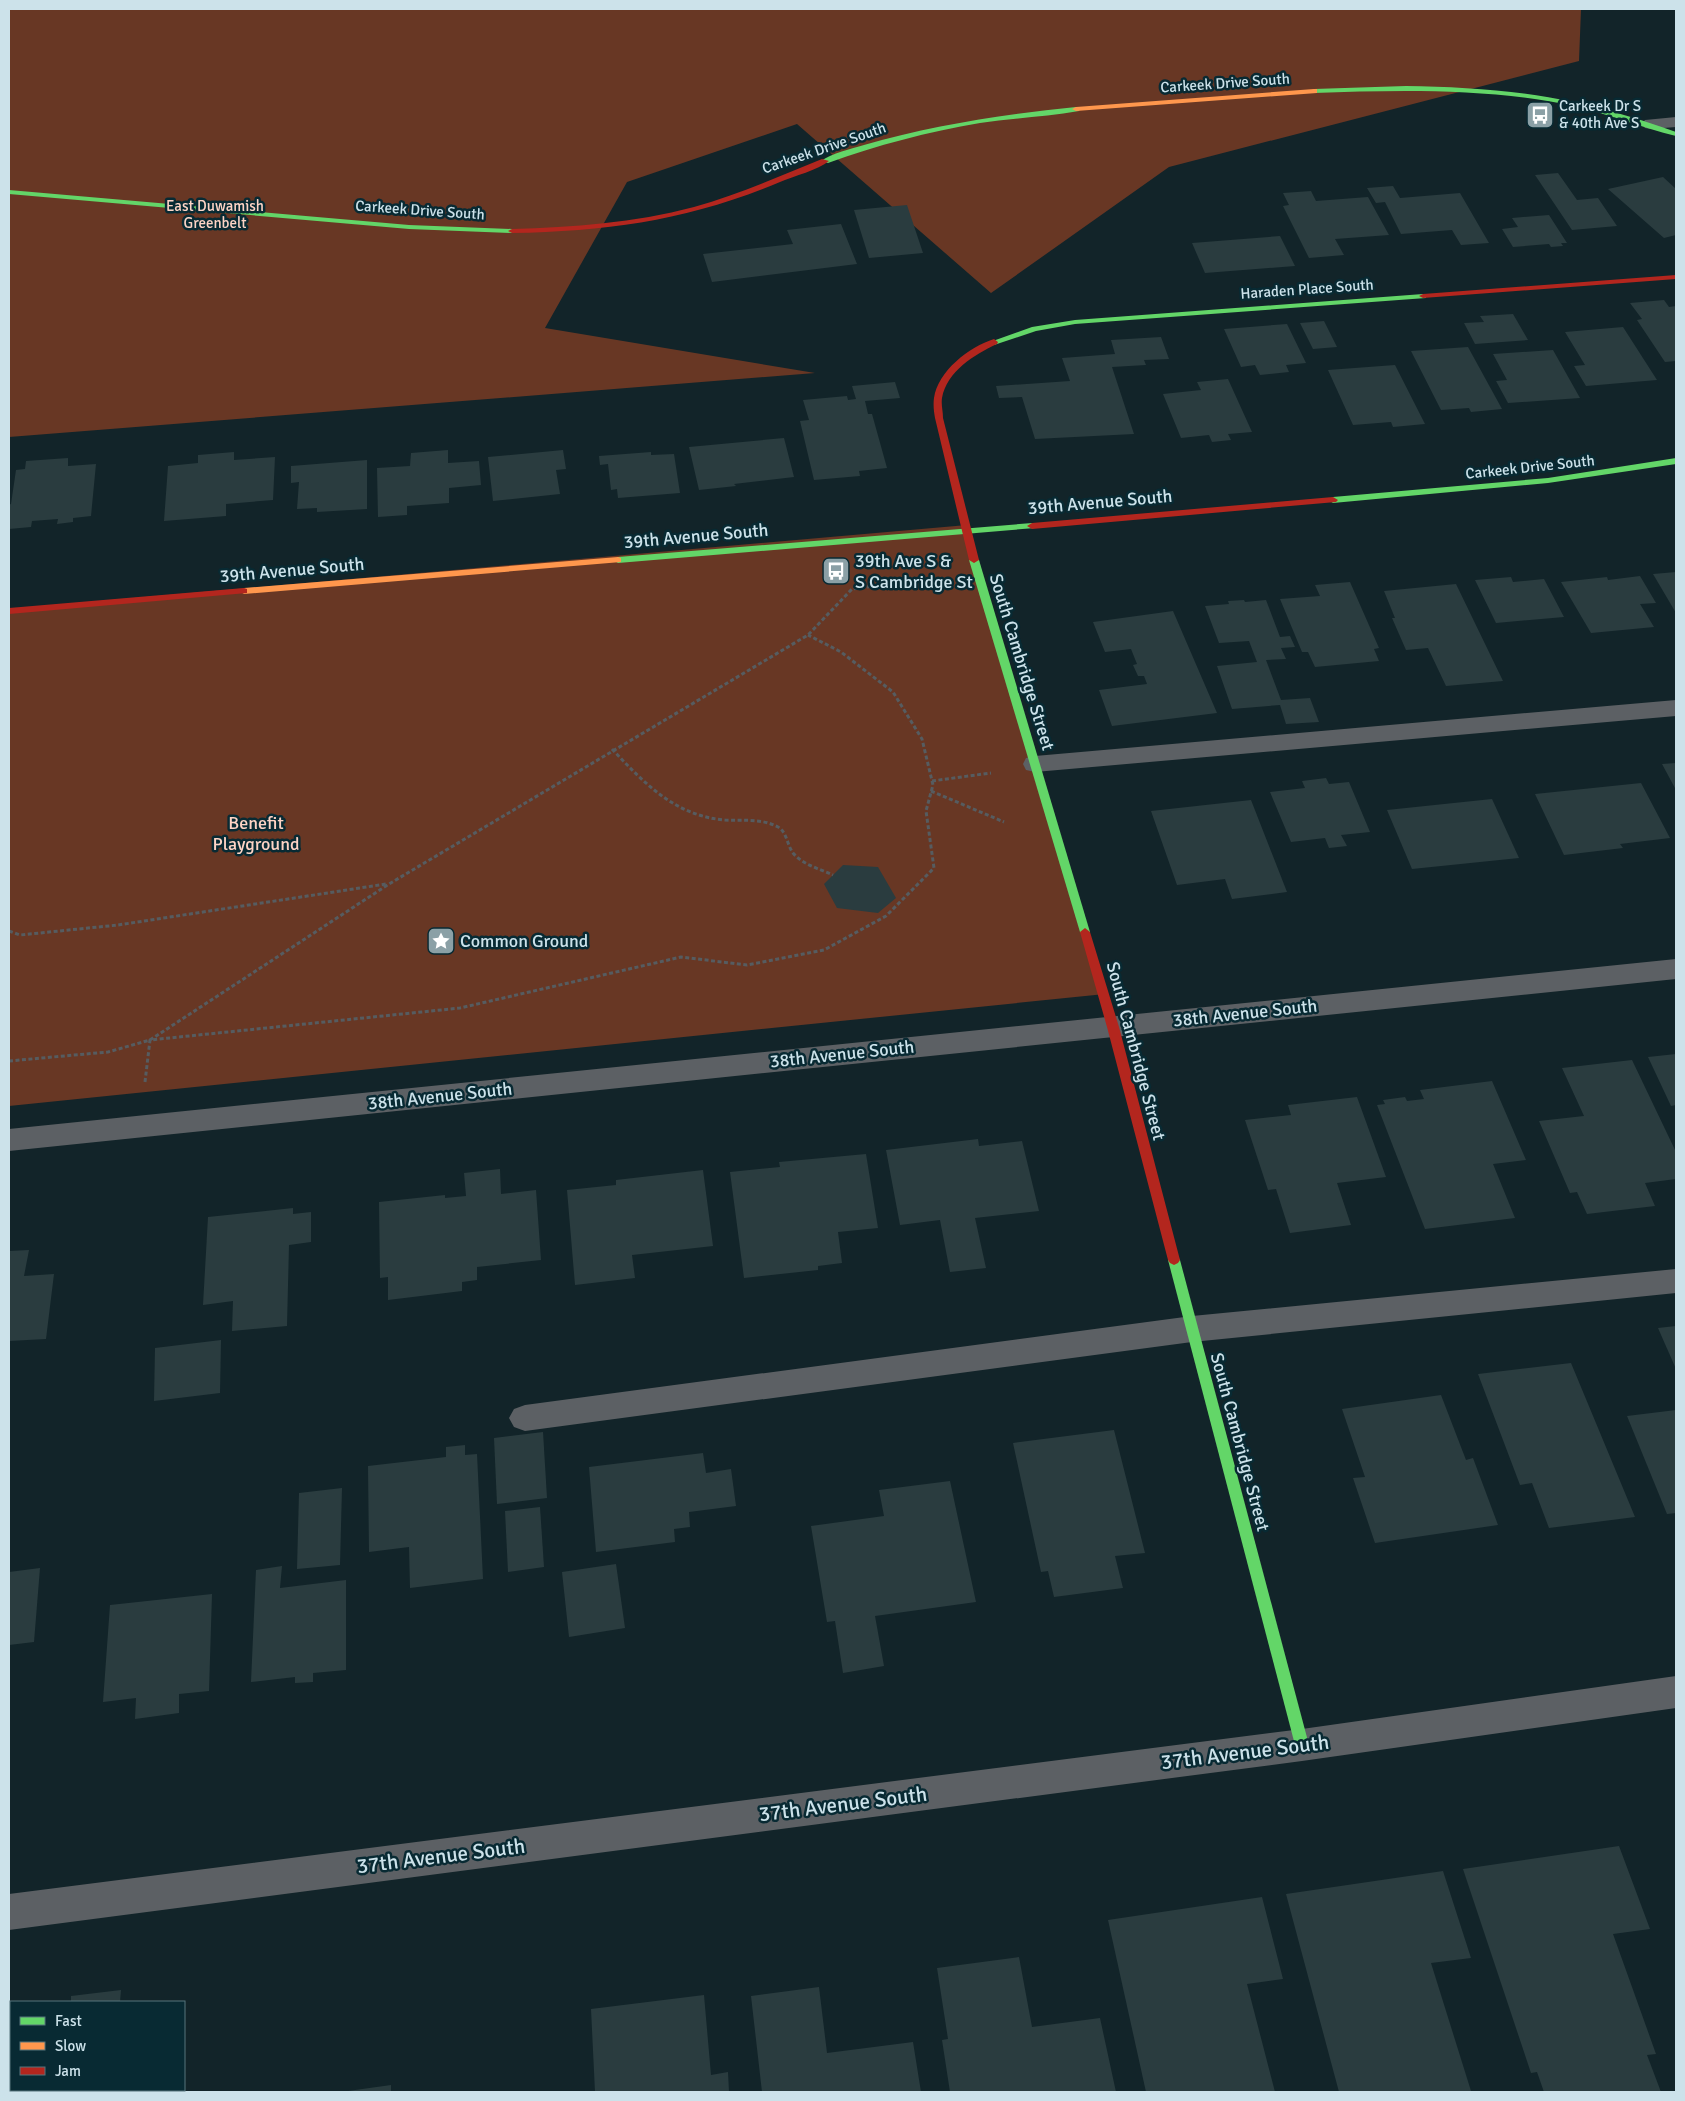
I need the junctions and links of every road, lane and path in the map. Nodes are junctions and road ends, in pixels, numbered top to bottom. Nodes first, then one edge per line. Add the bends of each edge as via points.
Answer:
1 (1676, 122) edge
2 (1651, 124) junction
3 (1676, 134) edge
4 (9, 192) edge
5 (1676, 277) edge
6 (952, 370) joint
7 (1676, 461) edge
8 (1386, 496) joint
9 (966, 531) junction
10 (974, 564) junction
11 (9, 611) edge
12 (808, 635) junction
13 (1676, 708) edge
14 (612, 749) junction
15 (1035, 764) junction
16 (997, 772) dead end
17 (932, 781) junction
18 (931, 791) junction
19 (1013, 826) dead end
20 (833, 875) dead end
21 (388, 884) junction
22 (9, 931) edge
23 (1676, 969) edge
24 (1113, 1026) junction
25 (150, 1040) junction
26 (9, 1061) edge
27 (139, 1127) junction
28 (9, 1140) edge
29 (1676, 1281) edge
30 (1192, 1329) junction
31 (525, 1418) dead end
32 (1676, 1692) edge
33 (1302, 1745) junction
34 (9, 1912) edge

1 - 2 street
2 - 3 main road, Carkeek Drive South
2 - 4 main road, Carkeek Drive South via 1595,107 1542,97 1437,88 1300,92 1081,108 928,131 861,148 713,205 659,218 605,226 533,230 465,230
5 - 6 main road, Haraden Place South via 1075,322 998,339 970,354
6 - 9 main road, South Cambridge Street via 939,396 939,418
7 - 8 main road, Carkeek Drive South via 1542,482
8 - 9 main road, 39th Avenue South
9 - 10 main road, South Cambridge Street
9 - 11 main road, 39th Avenue South
10 - 12 path via 935,571 912,581 852,589
10 - 15 main road, South Cambridge Street
12 - 14 path
12 - 17 path via 841,652 893,692 922,739
13 - 15 street
14 - 20 path via 653,792 686,812 724,820 762,820 781,828 794,853
14 - 21 path
15 - 24 main road, South Cambridge Street
16 - 17 path
17 - 18 path
18 - 19 path
18 - 25 path via 926,811 934,868 886,916 824,950 747,965 681,956 460,1008
21 - 22 path via 118,926 20,935
21 - 25 path
23 - 24 street, 38th Avenue South
24 - 27 street, 38th Avenue South
24 - 30 main road, South Cambridge Street
25 - 26 path via 108,1052
25 - 27 path
27 - 28 street, 38th Avenue South
29 - 30 street
30 - 31 street
30 - 33 main road, South Cambridge Street
32 - 33 street, 37th Avenue South
33 - 34 street, 37th Avenue South

